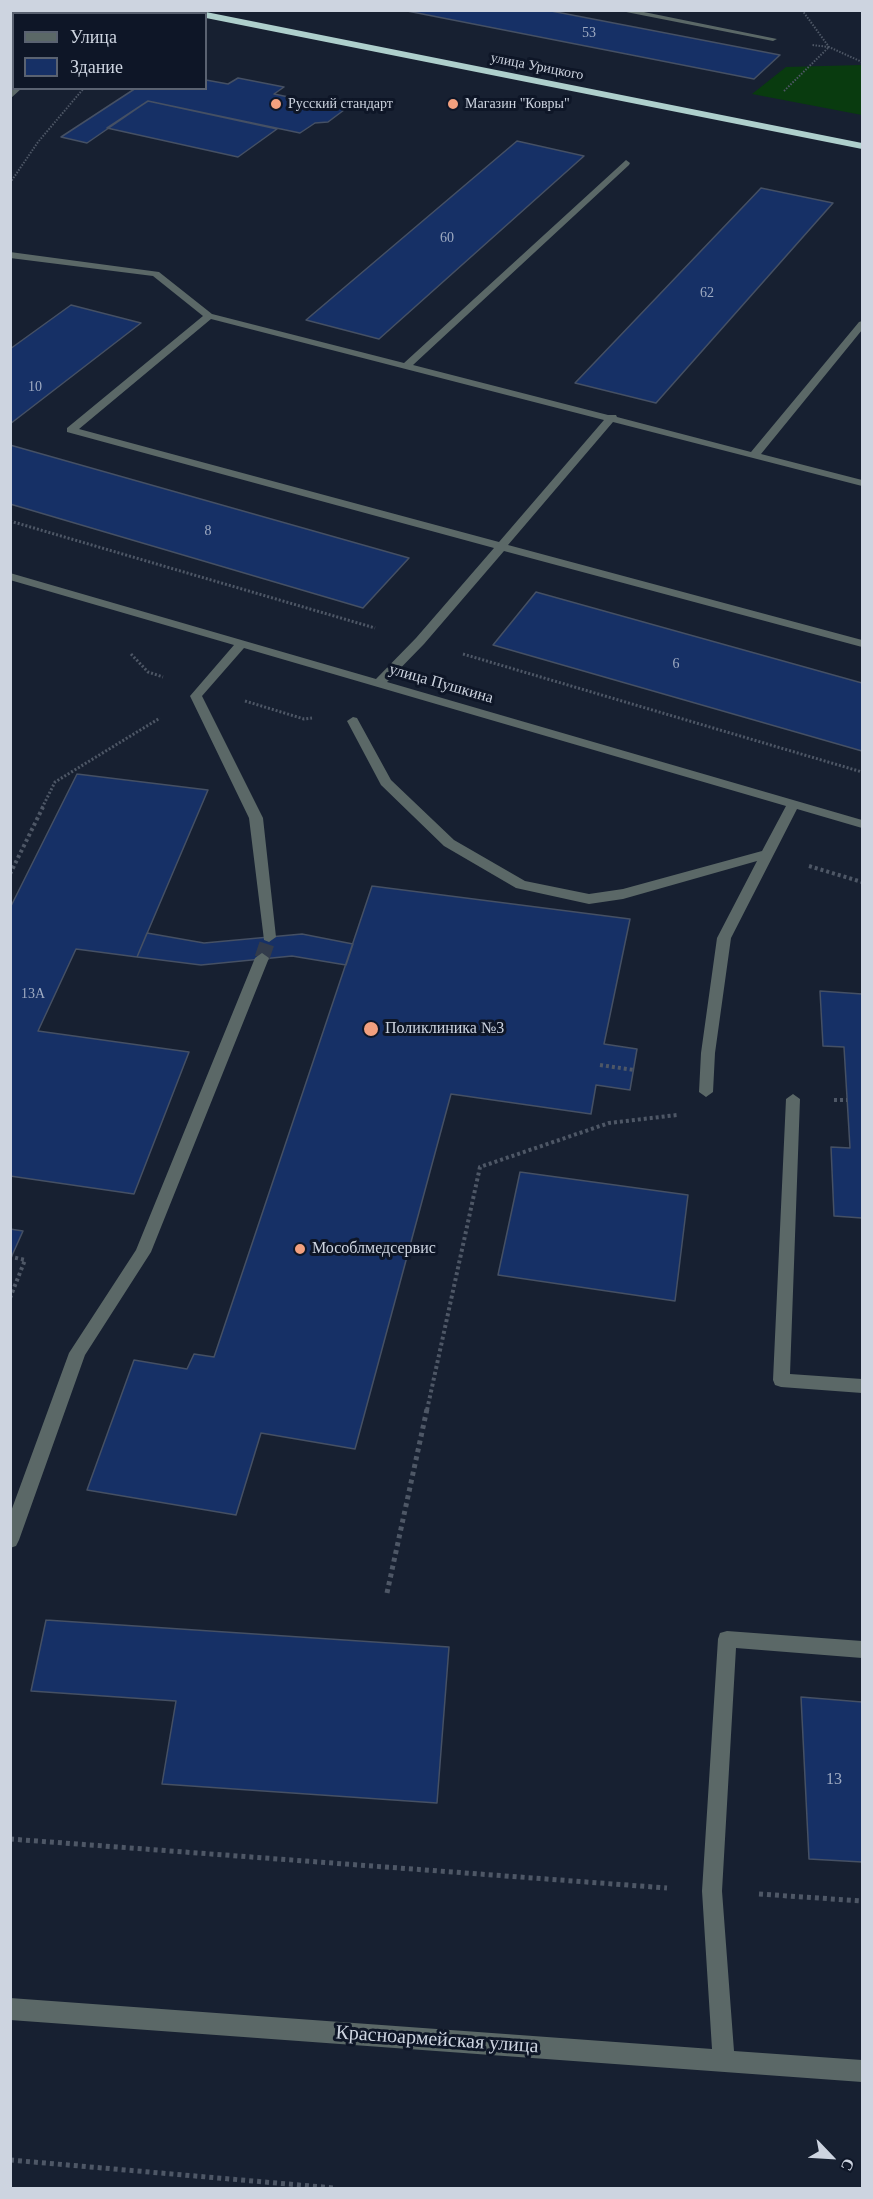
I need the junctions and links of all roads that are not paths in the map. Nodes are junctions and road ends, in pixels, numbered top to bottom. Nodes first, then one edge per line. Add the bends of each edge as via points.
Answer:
1 (619, 10) edge
2 (207, 15) edge
3 (773, 39) dead end
4 (862, 146) edge
5 (626, 163) dead end
6 (10, 255) edge
7 (209, 316) junction
8 (862, 324) edge
9 (407, 365) junction
10 (612, 417) junction
11 (755, 454) junction
12 (862, 483) edge
13 (500, 546) junction
14 (10, 576) edge
15 (241, 644) junction
16 (862, 644) edge
17 (379, 683) junction
18 (353, 721) dead end
19 (794, 803) junction
20 (862, 824) edge
21 (768, 854) junction
22 (269, 937) tunnel mouth
23 (262, 958) tunnel mouth
24 (706, 1092) dead end
25 (793, 1099) dead end
26 (862, 1386) edge
27 (10, 1540) edge
28 (862, 1649) edge
29 (10, 2009) edge
30 (724, 2061) junction
31 (862, 2071) edge

1 - 3 street
2 - 4 highway, улица Урицкого
5 - 9 street
6 - 7 street via 156,274
7 - 9 street
7 - 13 street via 71,430
8 - 11 street
9 - 10 street
10 - 11 street
10 - 13 street
11 - 12 street
13 - 16 street
13 - 17 street
14 - 15 street, улица Пушкина
15 - 17 street, улица Пушкина
15 - 22 street via 200,692 256,818
17 - 19 street, улица Пушкина
18 - 21 street via 386,782 449,843 521,885 590,898 623,894
19 - 20 street, улица Пушкина
19 - 21 street
21 - 24 street via 724,938
23 - 27 street via 143,1252 77,1353
25 - 26 street via 781,1380
28 - 30 street via 727,1640 712,1891
29 - 30 street, Красноармейская улица
30 - 31 street, Красноармейская улица

